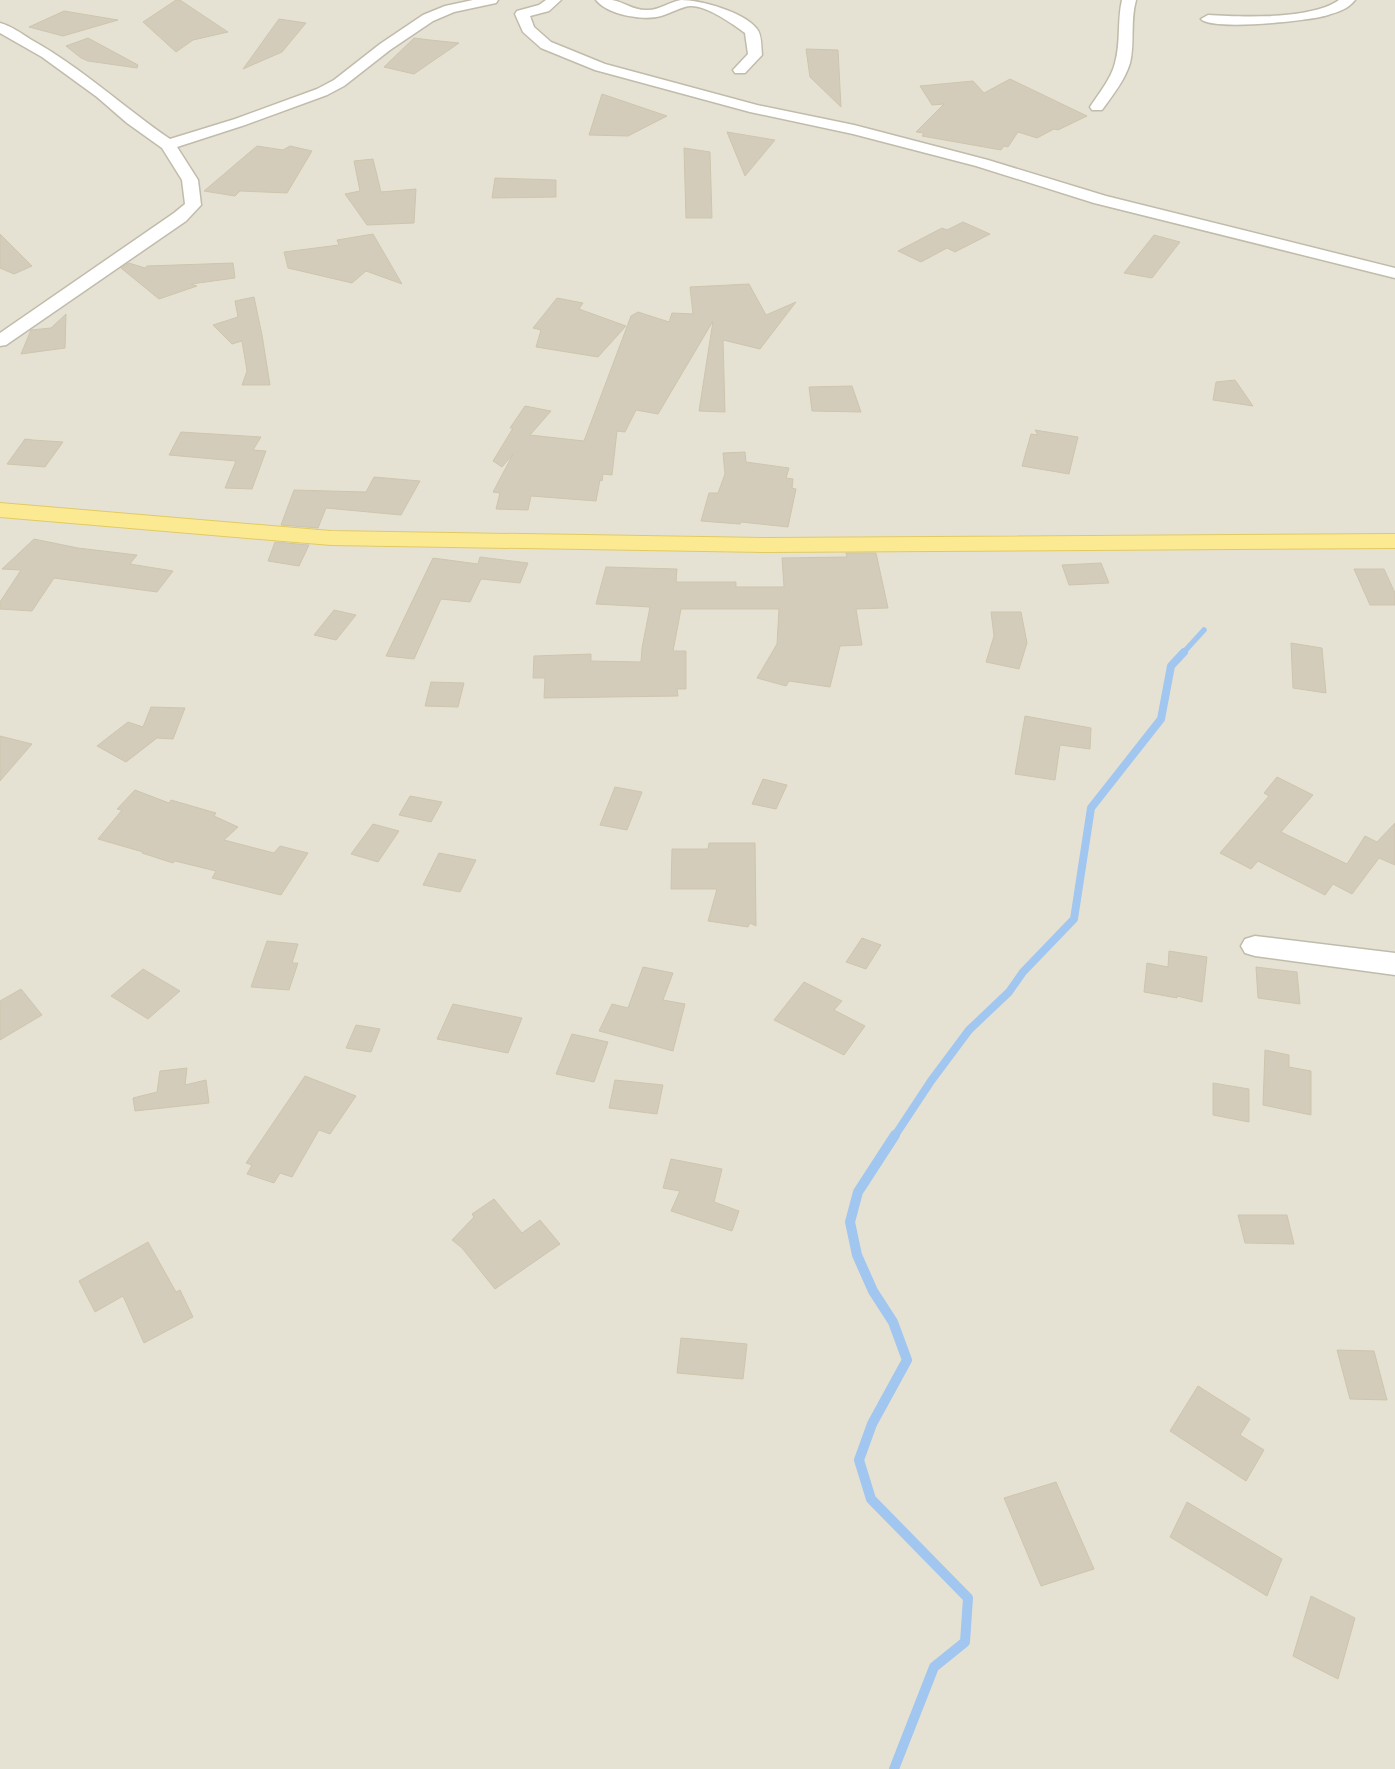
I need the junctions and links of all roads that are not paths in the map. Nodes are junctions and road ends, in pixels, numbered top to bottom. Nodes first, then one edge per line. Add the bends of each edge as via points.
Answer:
1 (490, 0) edge
2 (604, 0) edge
3 (1129, 0) edge
4 (1348, 0) edge
5 (557, 1) edge
6 (1208, 19) dead end
7 (0, 27) edge
8 (740, 70) dead end
9 (1097, 107) dead end
10 (168, 145) junction
11 (1395, 273) edge
12 (0, 341) edge
13 (0, 510) edge
14 (1395, 541) edge
15 (1255, 946) dead end
16 (1395, 964) edge

1 - 10 street via 450,8 428,18 340,83 322,92
2 - 8 street via 637,14 658,14 694,2 723,14 752,31 754,55
3 - 9 street via 1124,22 1124,56 1119,73
4 - 6 street via 1336,9 1321,13 1249,20
5 - 11 street via 544,8 518,8 528,29 546,45 600,67 755,109 982,163 1100,200
7 - 10 street via 47,54
10 - 12 street via 190,180 193,205 180,218
13 - 14 main road via 331,538 765,545
15 - 16 street

